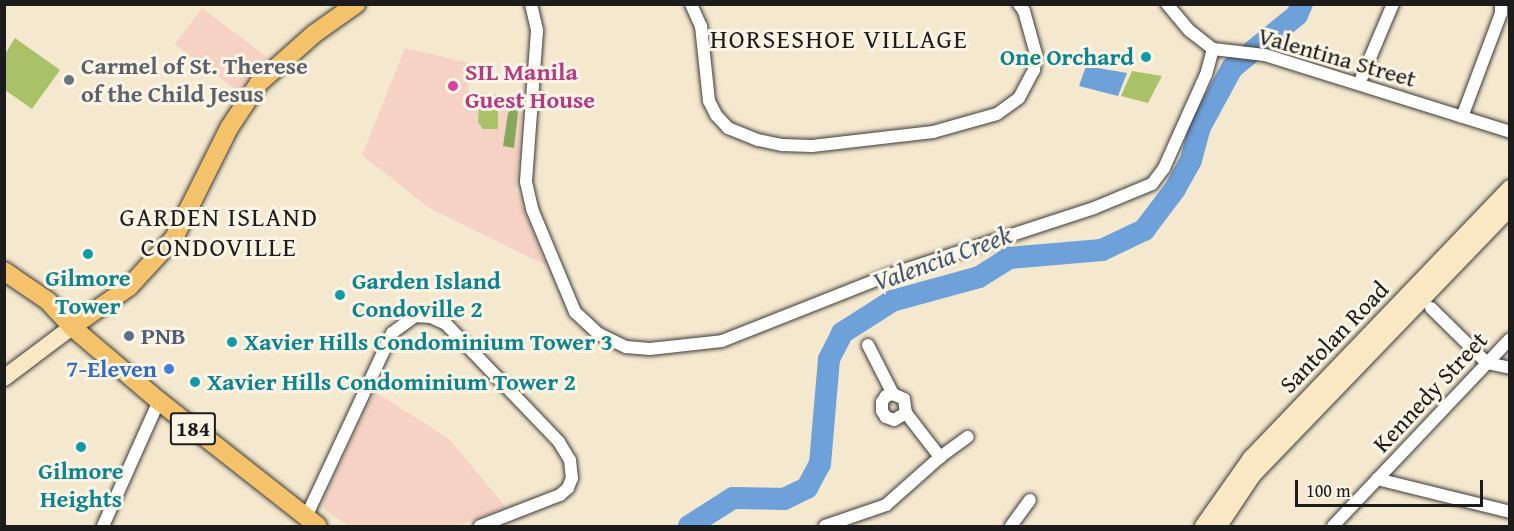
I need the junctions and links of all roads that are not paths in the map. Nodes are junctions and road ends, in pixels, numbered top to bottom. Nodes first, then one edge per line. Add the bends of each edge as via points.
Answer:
1 (356, 4) edge
2 (531, 4) edge
3 (691, 4) edge
4 (1019, 4) edge
5 (1167, 4) edge
6 (1393, 4) edge
7 (1501, 4) edge
8 (1213, 49) junction
9 (1359, 84) junction
10 (1462, 117) junction
11 (1509, 132) edge
12 (1509, 188) edge
13 (1509, 208) edge
14 (4, 271) edge
15 (1431, 308) dead end
16 (72, 327) junction
17 (1509, 339) edge
18 (868, 345) dead end
19 (1487, 363) junction
20 (1509, 368) edge
21 (4, 378) edge
22 (893, 394) junction
23 (159, 400) junction
24 (906, 412) junction
25 (968, 437) dead end
26 (940, 457) junction
27 (1377, 479) junction
28 (1030, 500) dead end
29 (1509, 512) edge
30 (312, 522) edge
31 (103, 526) edge
32 (480, 526) edge
33 (825, 526) edge
34 (1011, 526) edge
35 (1203, 526) edge
36 (1219, 526) edge
37 (1333, 526) edge

1 - 16 main road via 314,34 254,89 229,128 174,238 129,287
2 - 8 street via 537,31 526,182 532,209 575,312 599,334 626,347 650,349 722,341 886,276 1094,208 1152,184 1164,168 1206,75
3 - 4 street via 701,26 709,101 716,115 728,128 758,140 812,146 933,132 997,114 1019,98 1034,70 1036,54
5 - 8 street via 1190,31
6 - 9 street
7 - 10 street via 1502,13
8 - 9 street, Valentina Street via 1265,55
9 - 10 street, Valentina Street
10 - 11 street, Valentina Street
12 - 35 main road, Santolan Road via 1251,458
13 - 36 main road, Santolan Road via 1253,475
14 - 16 main road, 184 via 48,301
15 - 19 street
16 - 21 main road
16 - 23 main road, 184
17 - 19 street, Kennedy Street
18 - 22 street
19 - 20 street
19 - 27 street, Kennedy Street
22 - 24 street via 904,399
22 - 24 street via 882,402 886,417 894,420
23 - 30 main road, 184
23 - 31 street
24 - 26 street
25 - 26 street
26 - 33 street via 886,506
27 - 29 street
27 - 37 street, Kennedy Street
28 - 34 street
30 - 32 street via 392,333 415,316 431,317 446,324 559,442 570,460 572,478 560,495

